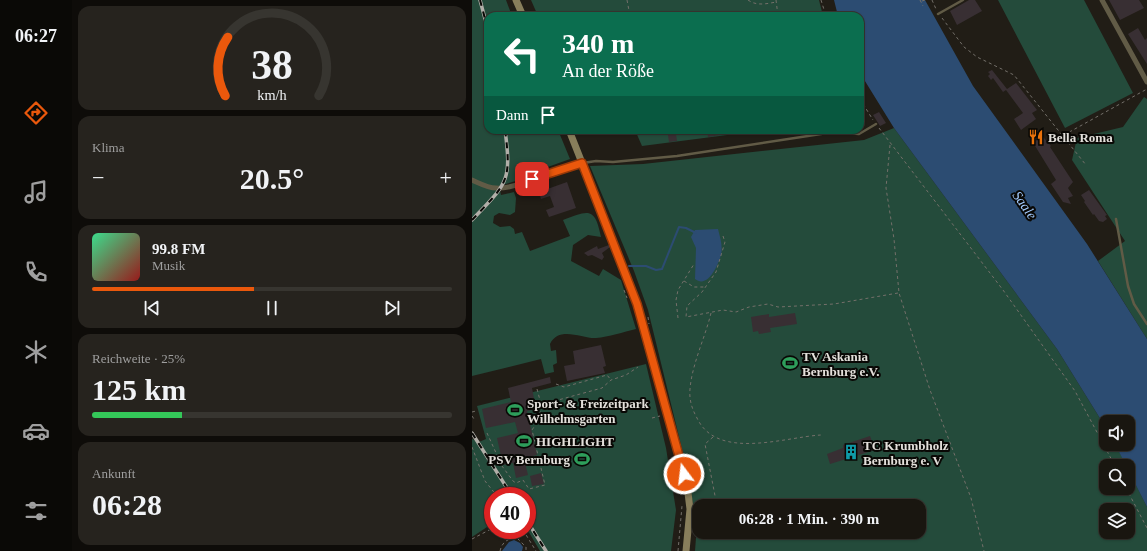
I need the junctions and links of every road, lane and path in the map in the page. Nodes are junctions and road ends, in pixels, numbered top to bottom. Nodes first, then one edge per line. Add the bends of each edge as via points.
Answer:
1 (516, 0) edge
2 (627, 0) edge
3 (748, 0) edge
4 (776, 0) edge
5 (821, 0) edge
6 (925, 0) edge
7 (932, 0) edge
8 (963, 0) edge
9 (1102, 0) edge
10 (921, 1) edge
11 (776, 2) junction
12 (923, 6) dead end
13 (521, 12) edge
14 (629, 12) edge
15 (777, 12) edge
16 (825, 12) edge
17 (938, 14) junction
18 (1147, 82) edge
19 (1147, 90) edge
20 (876, 124) dead end
21 (864, 131) edge
22 (571, 134) edge
23 (821, 134) edge
24 (1063, 135) junction
25 (582, 163) junction
26 (1086, 165) dead end
27 (472, 180) edge
28 (1116, 219) dead end
29 (723, 236) dead end
30 (694, 264) dead end
31 (683, 281) junction
32 (623, 284) dead end
33 (705, 287) junction
34 (899, 293) junction
35 (627, 298) dead end
36 (712, 312) junction
37 (678, 318) dead end
38 (1147, 324) edge
39 (638, 367) dead end
40 (611, 380) junction
41 (556, 384) dead end
42 (537, 389) dead end
43 (542, 405) junction
44 (476, 410) dead end
45 (659, 411) dead end
46 (472, 412) edge
47 (472, 416) edge
48 (652, 418) dead end
49 (472, 420) edge
50 (487, 433) dead end
51 (821, 435) dead end
52 (713, 437) junction
53 (472, 447) edge
54 (1110, 459) edge
55 (490, 487) edge
56 (1130, 495) edge
57 (716, 499) edge
58 (682, 505) dead end
59 (1147, 528) edge
60 (484, 533) edge
61 (472, 539) edge
62 (529, 539) edge
63 (500, 551) edge
64 (526, 551) edge
65 (536, 551) edge
66 (678, 551) edge
67 (686, 551) edge
68 (984, 551) edge

1 - 13 street
2 - 14 path
3 - 11 path via 762,5
4 - 11 path
5 - 16 path
6 - 10 path
7 - 17 path
8 - 17 lane
9 - 18 street
10 - 12 path
11 - 15 path
17 - 24 path via 964,47 977,57 1014,75
19 - 24 path
20 - 21 lane
22 - 25 street
23 - 25 lane via 677,156
24 - 26 path
25 - 27 street via 510,187 495,188
25 - 67 street via 637,304 681,461 690,509
28 - 38 lane via 1128,286 1134,304
29 - 33 path via 725,242 716,272
30 - 31 path
31 - 33 path via 694,287
31 - 37 path via 676,300
32 - 35 path
33 - 36 path via 688,306 686,317
34 - 36 path via 834,304 778,307 768,304 749,306 736,312
34 - 54 path via 886,188 890,145 1003,290 1075,390
34 - 68 path via 930,390 971,498
36 - 52 path via 694,372 690,397 699,424
39 - 40 path via 626,375
40 - 41 path via 607,375 564,387
40 - 43 path via 602,388
42 - 43 path
43 - 50 path via 539,421 532,430 545,485 529,489 523,480 516,483 513,481 502,466
44 - 46 path
45 - 48 path via 660,416
47 - 49 path
51 - 52 path via 750,444 724,442
52 - 57 path via 705,444
53 - 55 path
56 - 59 path
58 - 66 path
60 - 61 path
62 - 65 path
63 - 64 path via 503,543 517,538 526,547

